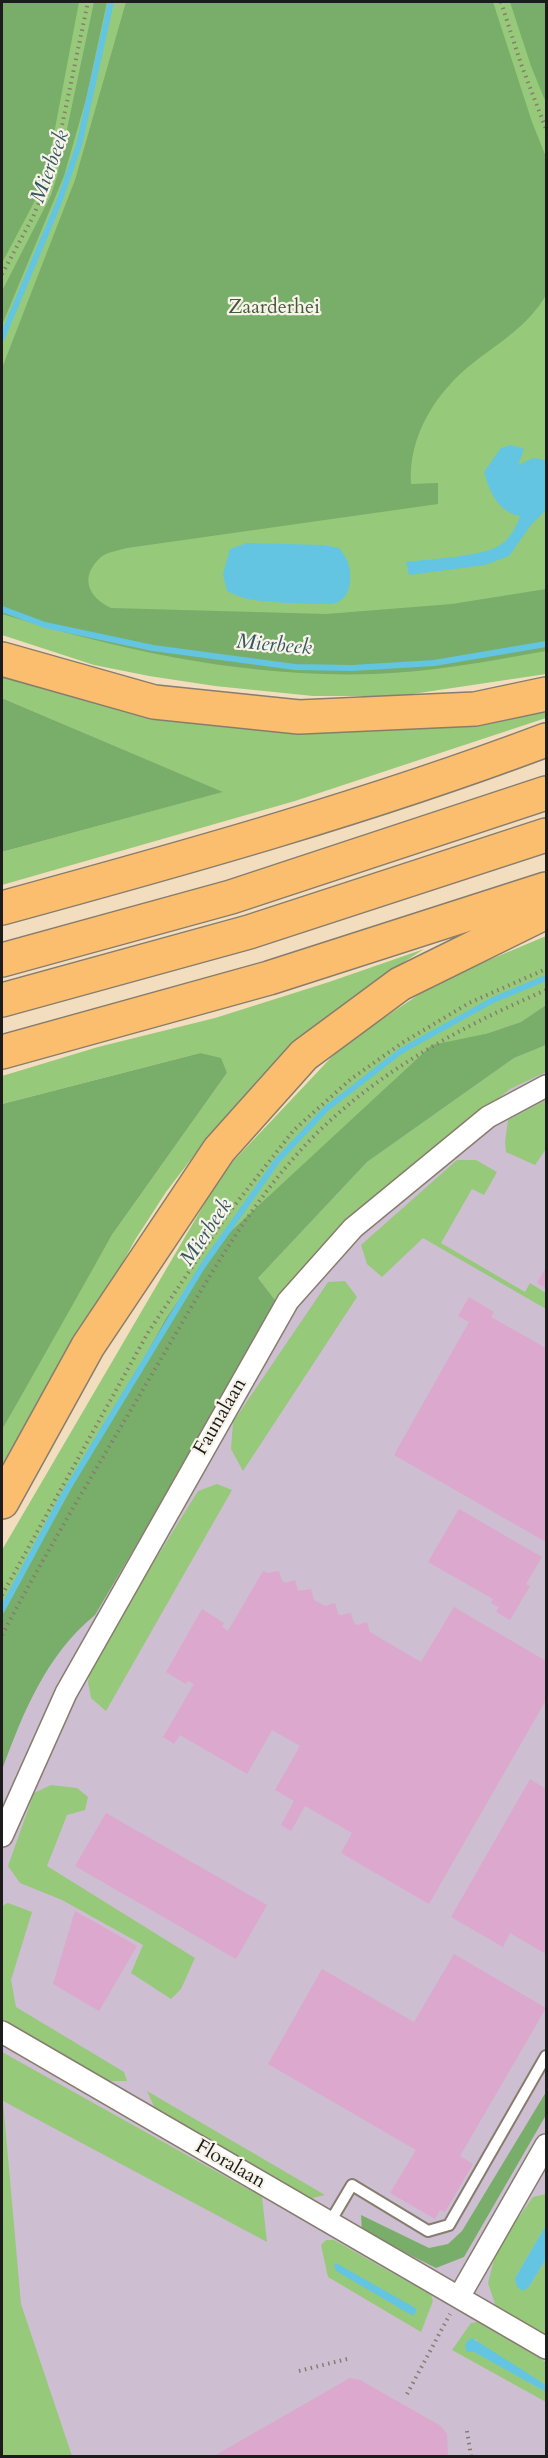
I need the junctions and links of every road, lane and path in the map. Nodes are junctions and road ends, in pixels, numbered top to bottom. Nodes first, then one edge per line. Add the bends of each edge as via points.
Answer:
1 (88, 2) edge
2 (501, 2) edge
3 (546, 129) edge
4 (2, 274) edge
5 (2, 659) edge
6 (546, 694) edge
7 (546, 740) edge
8 (546, 793) edge
9 (546, 835) edge
10 (546, 889) edge
11 (2, 909) edge
12 (546, 912) edge
13 (2, 960) edge
14 (546, 969) edge
15 (546, 990) edge
16 (2, 1000) edge
17 (2, 1052) edge
18 (546, 1086) edge
19 (2, 1502) edge
20 (2, 1595) edge
21 (2, 1635) edge
22 (2, 1836) edge
23 (2, 2032) edge
24 (546, 2056) edge
25 (546, 2145) edge
26 (330, 2222) junction
27 (459, 2297) junction
28 (546, 2348) edge
29 (347, 2359) dead end
30 (298, 2371) dead end
31 (407, 2394) dead end
32 (467, 2431) dead end
33 (471, 2457) edge

1 - 4 path via 53,168 33,218
2 - 3 path
5 - 6 highway via 154,702 298,717 475,709
7 - 11 highway via 216,850
8 - 13 highway via 231,897
9 - 16 highway via 249,932
10 - 17 highway via 269,978
12 - 19 highway via 400,984 304,1055 219,1150 88,1346
14 - 20 path via 469,1003 402,1043 351,1079 294,1130 226,1215 149,1331
15 - 21 path via 464,1028 387,1075 318,1133 277,1178 221,1258
18 - 22 street, Faunalaan via 488,1117 353,1227 288,1301 66,1693
23 - 26 street, Floralaan
24 - 26 lane via 449,2225 428,2231 352,2184
25 - 27 street
26 - 27 street, Floralaan
27 - 28 street, Floralaan
27 - 31 path
29 - 30 path
32 - 33 path

